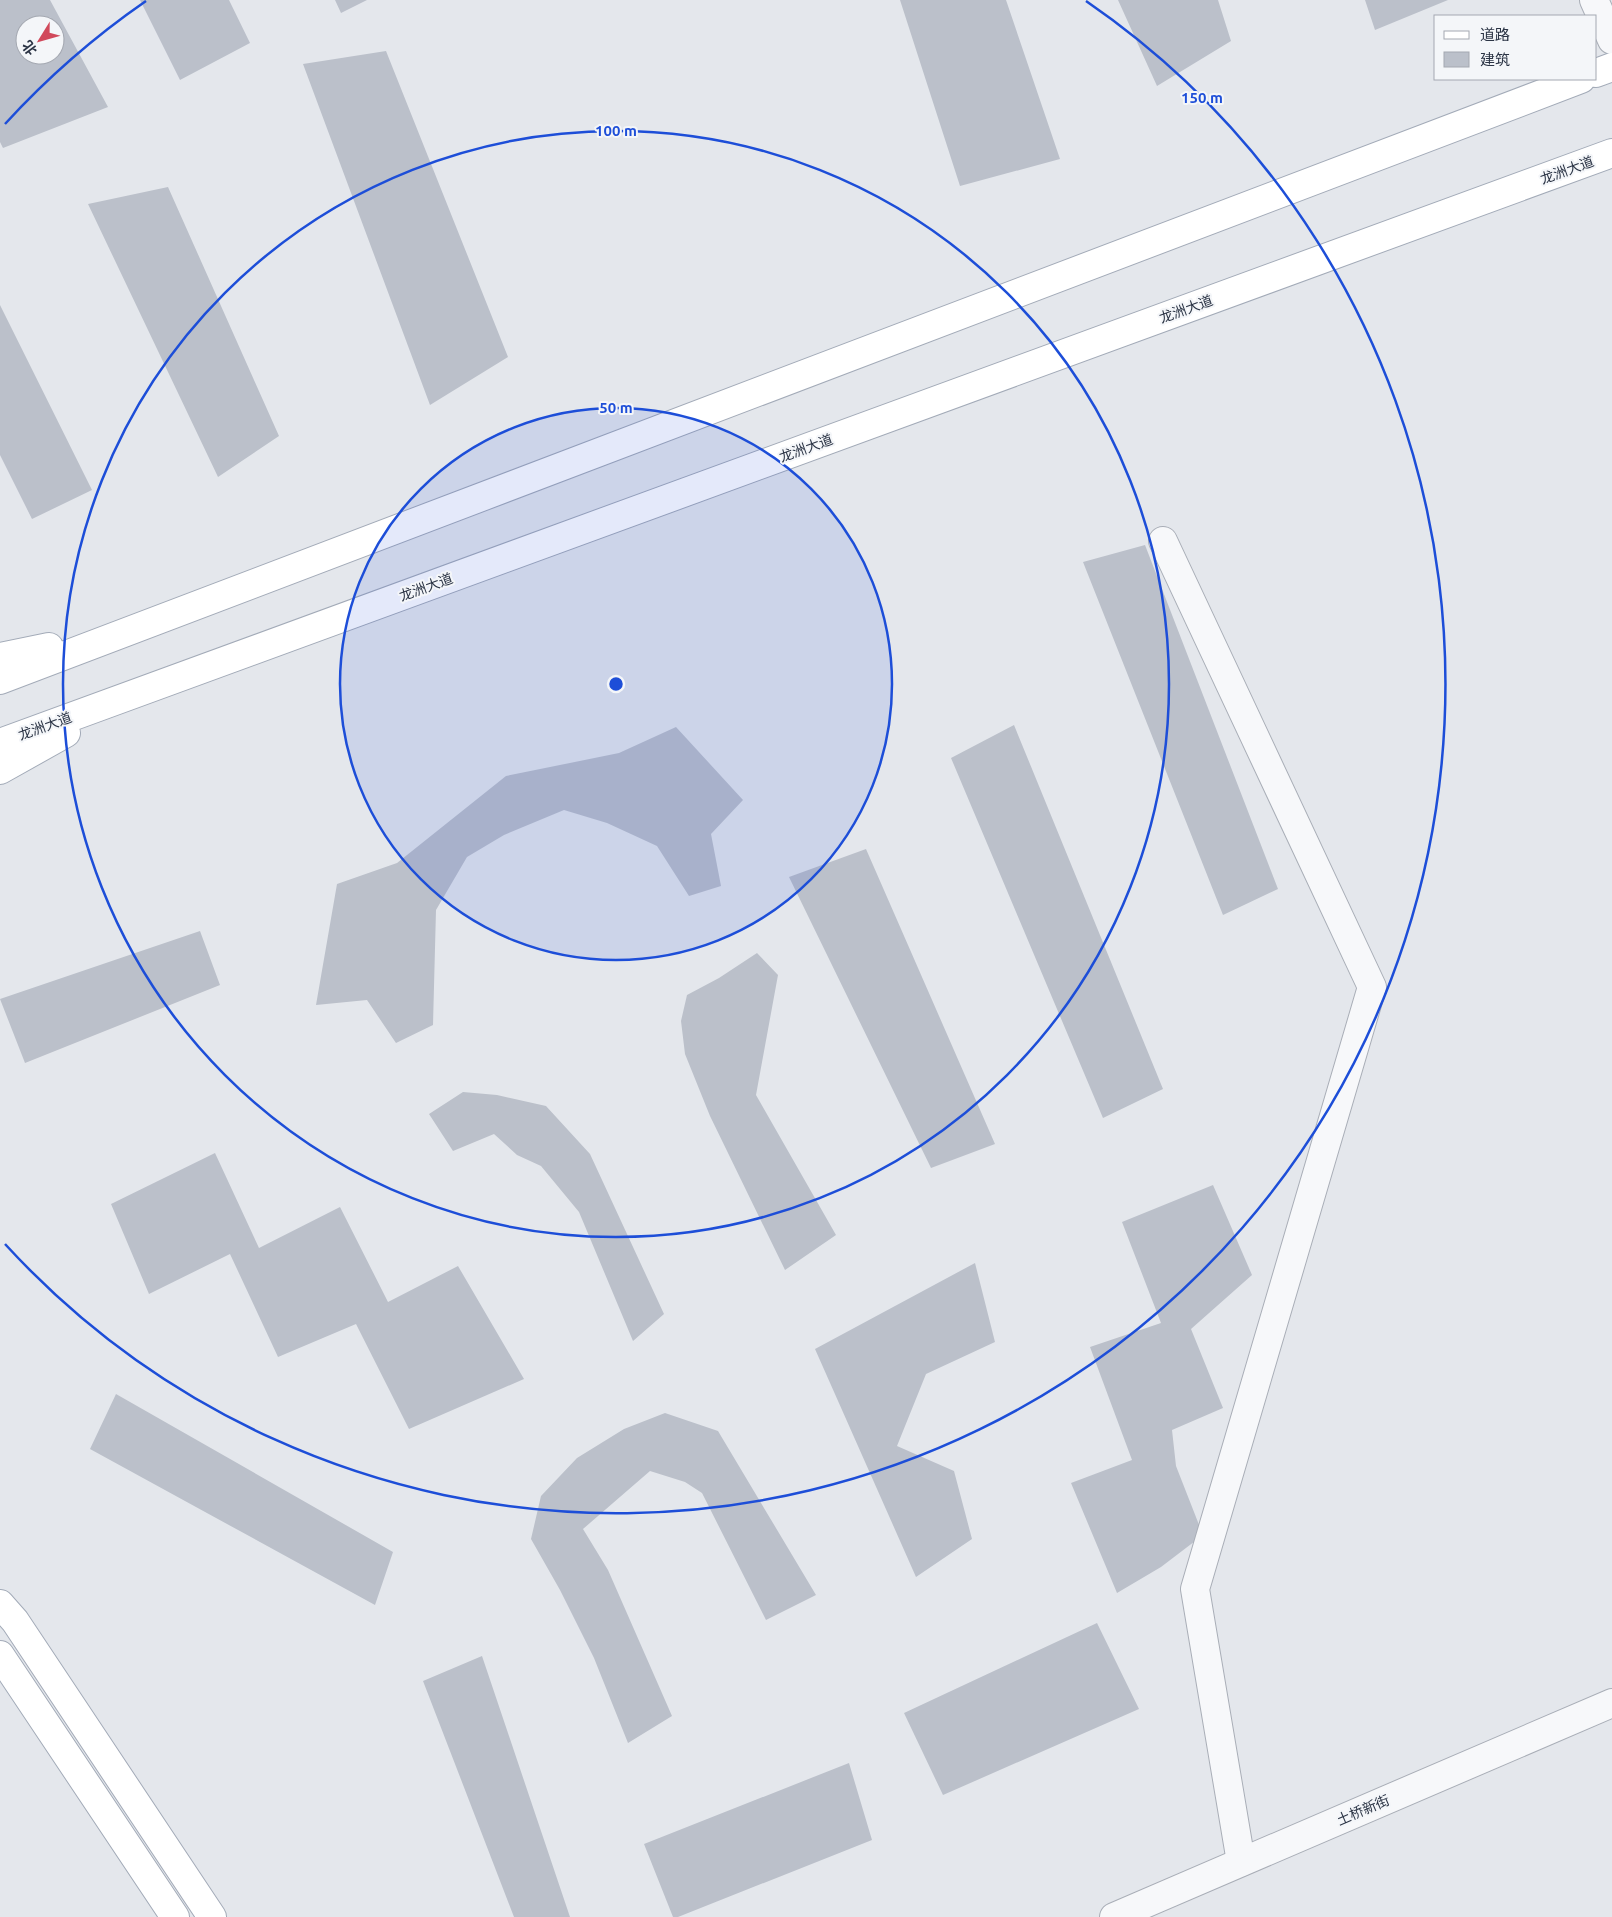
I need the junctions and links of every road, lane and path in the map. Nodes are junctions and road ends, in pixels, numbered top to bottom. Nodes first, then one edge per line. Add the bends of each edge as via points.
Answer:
1 (1594, 0) edge
2 (1612, 40) edge
3 (1612, 67) edge
4 (1597, 73) edge
5 (1578, 80) edge
6 (1612, 153) edge
7 (1163, 541) dead end
8 (124, 632) junction
9 (0, 657) edge
10 (0, 680) edge
11 (143, 690) junction
12 (0, 743) edge
13 (0, 770) edge
14 (0, 1604) edge
15 (0, 1656) edge
16 (1612, 1703) edge
17 (1241, 1862) junction
18 (175, 1917) edge
19 (212, 1917) edge
20 (1114, 1917) edge

1 - 2 street
3 - 4 main road
5 - 8 main road
6 - 11 main road, 龙洲大道
7 - 17 street via 1372,987 1195,1589
8 - 9 main road
8 - 10 main road
11 - 12 main road, 龙洲大道
11 - 13 main road
14 - 19 main road
15 - 18 main road
16 - 17 street, 土桥新街
17 - 20 street, 土桥新街

